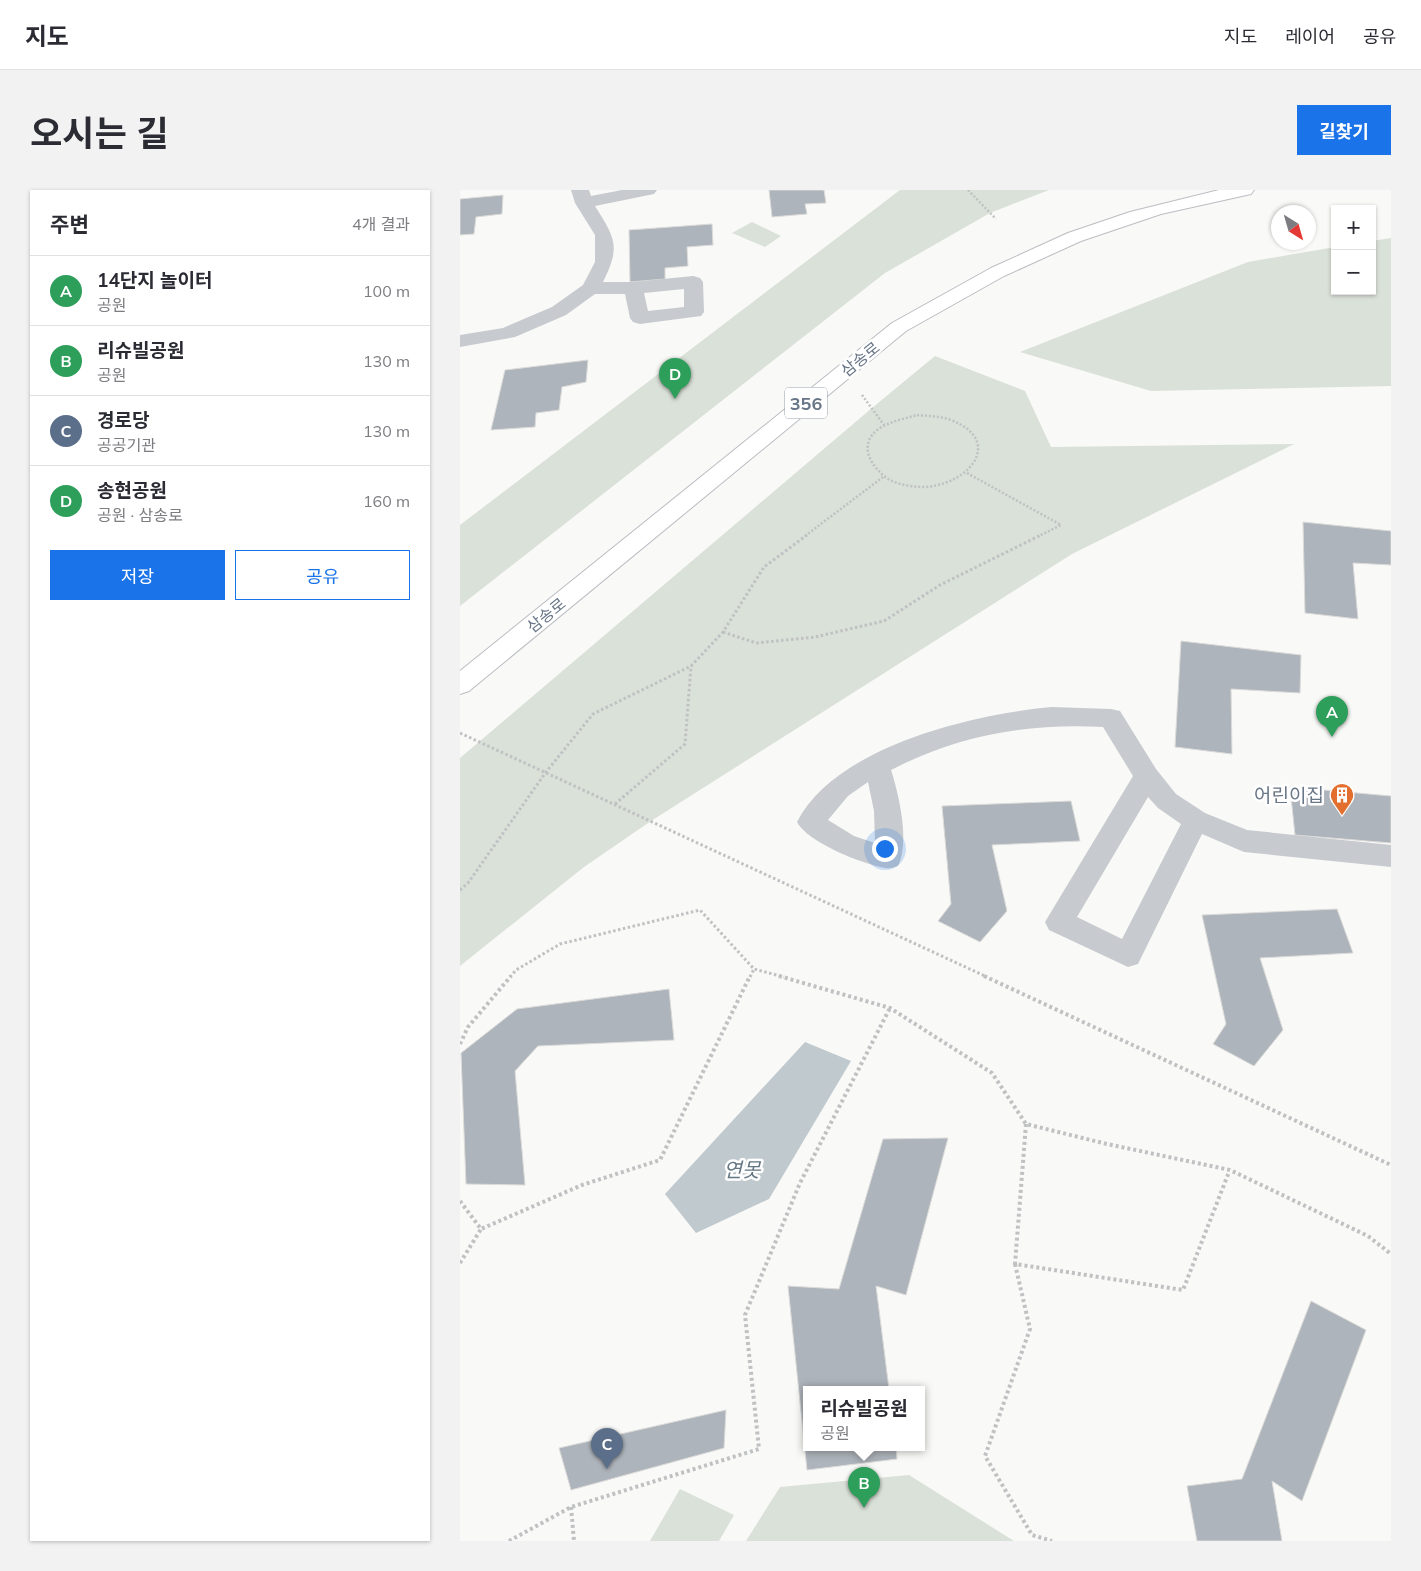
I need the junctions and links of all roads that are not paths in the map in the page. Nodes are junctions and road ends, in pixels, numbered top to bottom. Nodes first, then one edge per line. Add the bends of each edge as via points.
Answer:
1 (648, 190) edge
2 (1245, 190) edge
3 (1192, 195) edge
4 (582, 196) edge
5 (591, 288) junction
6 (633, 288) dead end
7 (460, 340) edge
8 (460, 685) edge
9 (877, 766) dead end
10 (1147, 776) junction
11 (1196, 820) junction
12 (1391, 856) edge

1 - 4 lane
2 - 3 main road, 삼송로
3 - 8 main road, 삼송로 / 356 via 1040,251 970,285 899,327
4 - 5 lane via 604,235 604,262
5 - 6 lane
5 - 7 lane via 559,312 508,333
9 - 10 lane via 961,730 1028,718 1074,715 1111,718
10 - 11 lane via 1167,800
10 - 11 lane via 1060,922 1128,956
11 - 12 lane via 1244,841

